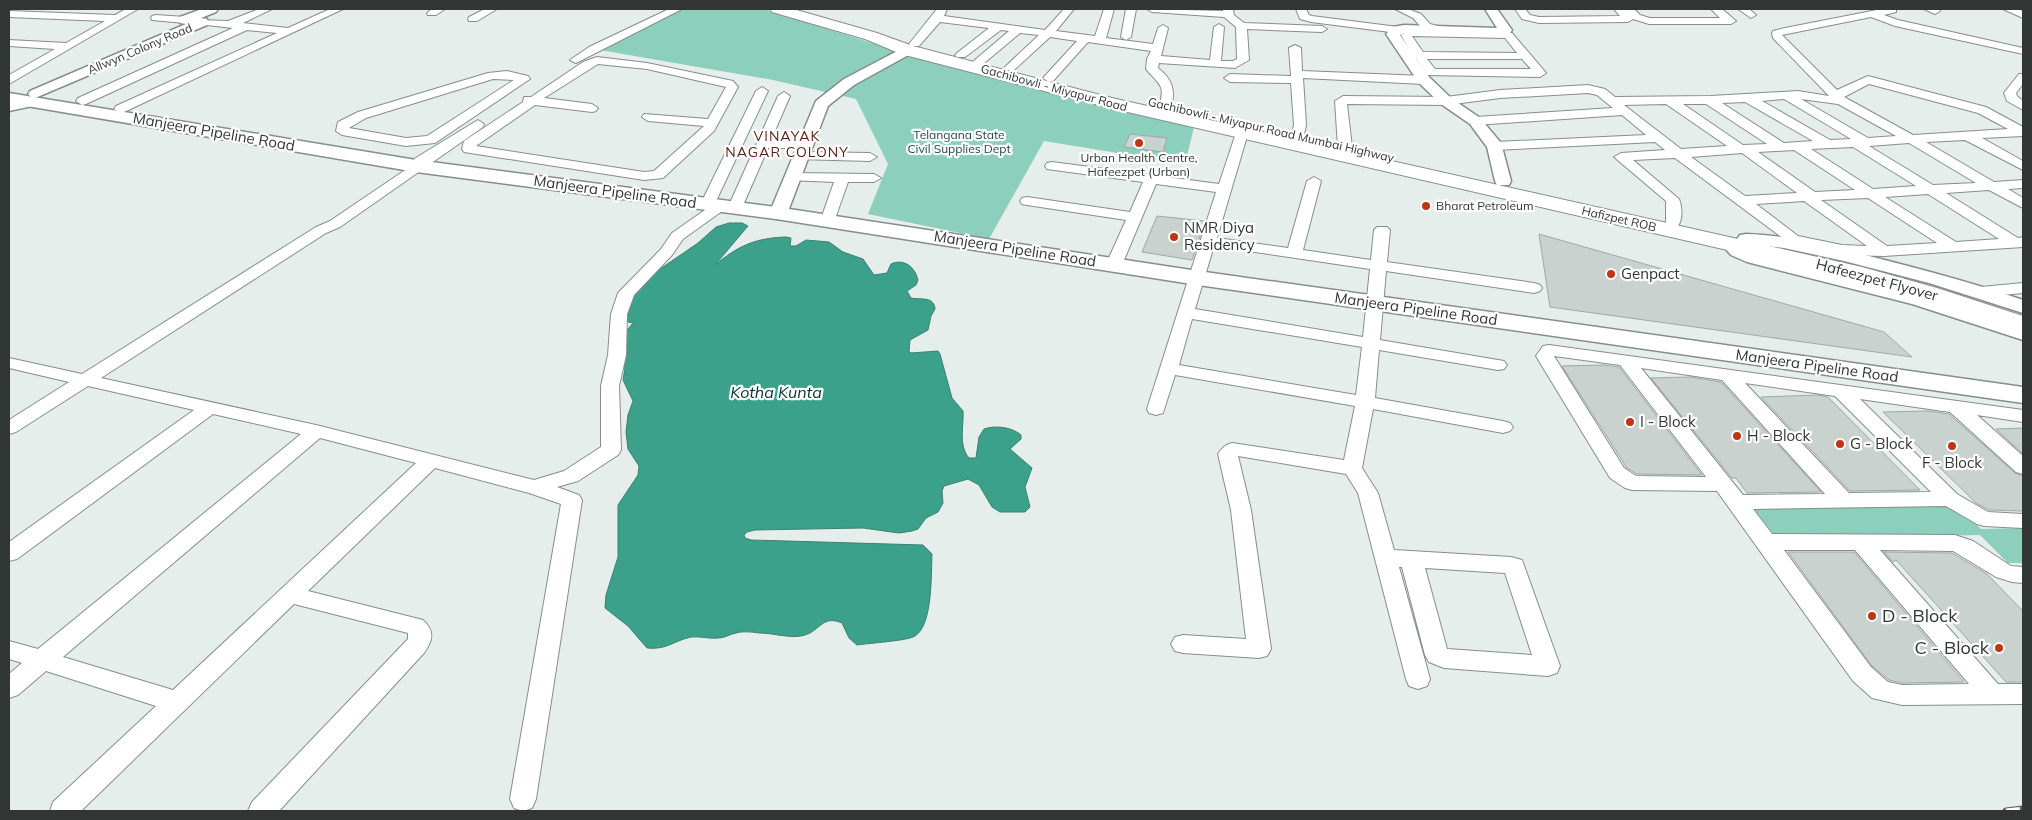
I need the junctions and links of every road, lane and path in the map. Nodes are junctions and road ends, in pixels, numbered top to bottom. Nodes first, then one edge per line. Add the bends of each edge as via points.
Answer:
1 (60, 9) edge
2 (133, 9) edge
3 (212, 9) edge
4 (267, 9) edge
5 (338, 9) edge
6 (492, 9) edge
7 (678, 9) edge
8 (777, 9) edge
9 (799, 9) edge
10 (1069, 9) edge
11 (1109, 9) edge
12 (1131, 9) edge
13 (1152, 9) edge
14 (1301, 9) edge
15 (1400, 9) edge
16 (1491, 9) edge
17 (1520, 9) edge
18 (1619, 9) edge
19 (1628, 9) edge
20 (1716, 9) edge
21 (2008, 9) edge
22 (1228, 11) edge
23 (1876, 11) edge
24 (938, 12) edge
25 (9, 14) edge
26 (2023, 15) edge
27 (47, 16) junction
28 (118, 18) junction
29 (156, 18) dead end
30 (473, 19) dead end
31 (185, 20) junction
32 (202, 22) junction
33 (1340, 23) junction
34 (230, 25) junction
35 (247, 26) junction
36 (1219, 26) dead end
37 (1241, 26) junction
38 (998, 27) junction
39 (1164, 28) dead end
40 (859, 30) junction
41 (1018, 30) junction
42 (290, 31) junction
43 (1448, 32) junction
44 (1048, 33) junction
45 (1400, 33) junction
46 (1126, 37) dead end
47 (1085, 39) junction
48 (1097, 40) junction
49 (9, 43) edge
50 (2023, 43) edge
51 (68, 46) junction
52 (911, 47) junction
53 (1295, 48) dead end
54 (2023, 51) edge
55 (1155, 54) junction
56 (1413, 55) junction
57 (1470, 56) junction
58 (1527, 56) junction
59 (972, 61) junction
60 (1215, 64) junction
61 (1010, 68) junction
62 (1482, 74) junction
63 (1297, 77) junction
64 (2023, 77) edge
65 (1049, 78) junction
66 (1230, 78) dead end
67 (1382, 78) junction
68 (9, 80) edge
69 (1424, 80) junction
70 (1692, 89) dead end
71 (9, 90) edge
72 (762, 91) dead end
73 (1527, 92) junction
74 (500, 96) junction
75 (784, 96) dead end
76 (1787, 96) junction
77 (9, 98) edge
78 (33, 98) junction
79 (1748, 98) junction
80 (515, 99) junction
81 (1838, 99) junction
82 (1710, 100) junction
83 (82, 101) junction
84 (533, 101) junction
85 (1446, 101) junction
86 (1612, 101) junction
87 (1670, 101) junction
88 (1396, 102) junction
89 (2023, 106) edge
90 (9, 107) edge
91 (1165, 107) junction
92 (592, 108) dead end
93 (120, 109) junction
94 (1623, 111) junction
95 (1554, 116) junction
96 (648, 117) dead end
97 (168, 120) junction
98 (1475, 121) junction
99 (713, 123) junction
100 (2023, 132) edge
101 (1242, 133) junction
102 (1298, 136) junction
103 (1968, 136) junction
104 (1658, 138) junction
105 (1911, 139) junction
106 (1584, 142) junction
107 (1861, 142) junction
108 (763, 144) junction
109 (1826, 144) junction
110 (1494, 146) junction
111 (1798, 146) junction
112 (1345, 147) junction
113 (1781, 147) junction
114 (1742, 149) junction
115 (804, 150) junction
116 (1677, 153) junction
117 (870, 157) dead end
118 (423, 161) junction
119 (1052, 166) dead end
120 (2023, 166) edge
121 (793, 177) junction
122 (842, 178) junction
123 (874, 178) dead end
124 (1151, 179) junction
125 (1314, 181) dead end
126 (650, 182) junction
127 (578, 184) junction
128 (2023, 184) edge
129 (1991, 186) junction
130 (1506, 187) junction
131 (1224, 189) junction
132 (1931, 189) junction
133 (1871, 193) junction
134 (1810, 197) junction
135 (1742, 201) junction
136 (1027, 202) dead end
137 (722, 203) junction
138 (2023, 204) edge
139 (779, 211) junction
140 (828, 216) junction
141 (1135, 217) junction
142 (1673, 223) junction
143 (1382, 230) dead end
144 (1208, 241) junction
145 (1747, 243) junction
146 (2021, 244) edge
147 (1954, 247) junction
148 (1884, 251) junction
149 (1294, 254) junction
150 (1116, 260) junction
151 (1378, 267) junction
152 (1198, 275) junction
153 (1534, 288) dead end
154 (2023, 288) edge
155 (1980, 292) junction
156 (1374, 300) junction
157 (2023, 307) edge
158 (1187, 313) junction
159 (2023, 314) edge
160 (2023, 324) edge
161 (2023, 334) edge
162 (1372, 345) junction
163 (1625, 360) junction
164 (9, 363) edge
165 (1498, 365) dead end
166 (1169, 368) junction
167 (1838, 373) junction
168 (1727, 374) junction
169 (83, 380) junction
170 (2023, 384) edge
171 (2023, 394) edge
172 (1365, 402) junction
173 (1956, 407) junction
174 (209, 408) junction
175 (1156, 409) dead end
176 (2023, 416) edge
177 (1503, 427) dead end
178 (9, 428) edge
179 (316, 431) junction
180 (431, 460) junction
181 (2023, 467) edge
182 (1352, 468) junction
183 (1722, 484) junction
184 (534, 487) junction
185 (1950, 500) junction
186 (1844, 501) junction
187 (1737, 502) junction
188 (2023, 521) edge
189 (1766, 542) junction
190 (1861, 543) junction
191 (9, 553) edge
192 (1388, 567) junction
193 (1413, 568) junction
194 (2019, 580) edge
195 (291, 595) junction
196 (1183, 644) dead end
197 (9, 650) edge
198 (42, 660) junction
199 (1418, 679) dead end
200 (9, 688) edge
201 (1992, 694) junction
202 (2023, 694) edge
203 (177, 702) junction
204 (523, 799) dead end
205 (64, 811) edge
206 (262, 811) edge

1 - 27 street
2 - 28 street
3 - 31 street, Allwyn Colony Road
4 - 34 street
5 - 42 street
6 - 30 street
7 - 80 street via 593,49
8 - 40 main road
9 - 40 main road, Gachibowli - Miyapur Road Mumbai Highway
10 - 44 street
11 - 48 street
12 - 46 street
13 - 22 street
14 - 33 street via 1304,17
15 - 43 street via 1417,16 1426,26
16 - 43 street via 1505,30
17 - 18 street via 1526,17 1540,20 1628,20
19 - 20 street via 1636,17 1649,21 1732,21
21 - 26 street
22 - 37 street
23 - 50 street
23 - 54 street via 1895,23
23 - 81 street via 1778,33 1777,36
24 - 38 street
24 - 52 street
25 - 27 street
27 - 28 street
28 - 51 street
29 - 31 street
31 - 32 street, Allwyn Colony Road
32 - 34 street
32 - 78 street, Allwyn Colony Road
33 - 37 street via 1333,29
33 - 45 street
34 - 35 street
35 - 42 street
35 - 83 street
36 - 60 street
37 - 60 street via 1243,60 1235,65
38 - 41 street
38 - 59 street
39 - 55 street
40 - 52 main road, Gachibowli - Miyapur Road Mumbai Highway
41 - 44 street
41 - 59 street
42 - 93 street
43 - 45 street
43 - 57 street
43 - 58 street via 1508,35
44 - 47 street
44 - 61 street
45 - 56 street
47 - 48 street
47 - 65 street
48 - 55 street
49 - 51 street
51 - 68 street
52 - 59 main road, Gachibowli - Miyapur Road Mumbai Highway
52 - 115 street via 826,98
53 - 63 street
55 - 60 street
55 - 91 street via 1152,69 1167,82 1169,95
56 - 57 street
56 - 62 street via 1431,73
56 - 69 street
57 - 58 street
57 - 62 street
58 - 62 street via 1540,74
59 - 61 main road, Gachibowli - Miyapur Road Mumbai Highway
59 - 101 main road, Gachibowli - Miyapur Road via 1110,104
61 - 65 main road, Gachibowli - Miyapur Road Mumbai Highway
63 - 66 street
63 - 67 street
63 - 102 street
64 - 89 street via 2010,93 2011,98
65 - 91 main road, Gachibowli - Miyapur Road Mumbai Highway
67 - 69 street
67 - 88 street
69 - 85 street
70 - 82 street
71 - 78 main road, Manjeera Pipeline Road
72 - 137 street
73 - 85 street
73 - 86 street via 1588,89 1601,92
73 - 95 street
74 - 74 street via 425,142 342,131 342,125 362,115 492,76 524,79
74 - 80 street
75 - 108 street
76 - 79 street
76 - 81 street
76 - 107 street
77 - 78 main road, Manjeera Pipeline Road
78 - 83 main road, Manjeera Pipeline Road
78 - 90 street, Allwyn Colony Road
78 - 97 main road, Manjeera Pipeline Road
79 - 82 street
79 - 109 street
80 - 84 street
80 - 118 street
81 - 100 street via 1868,80 1982,110
81 - 105 street
82 - 87 street
82 - 113 street
83 - 93 main road, Manjeera Pipeline Road
84 - 92 street
84 - 99 street via 587,64 603,60 730,84 732,87
84 - 126 street via 469,144 469,148 644,176
85 - 88 street
85 - 98 street
86 - 87 street
86 - 94 street
87 - 114 street
88 - 112 street via 1341,101
91 - 102 main road, Gachibowli - Miyapur Road Mumbai Highway
93 - 97 main road, Manjeera Pipeline Road
94 - 95 street
94 - 104 street
95 - 98 street
95 - 106 street
96 - 99 street
97 - 118 main road, Manjeera Pipeline Road
98 - 110 street
99 - 126 street
100 - 103 street
101 - 130 main road, Gachibowli - Miyapur Road
101 - 131 street
102 - 112 main road, Gachibowli - Miyapur Road Mumbai Highway
103 - 105 street
103 - 120 street
104 - 106 street
104 - 116 street
105 - 107 street
105 - 129 street
106 - 110 street
107 - 109 street
107 - 132 street
108 - 115 street
108 - 137 street
109 - 111 street
110 - 130 street
111 - 113 street
111 - 133 street
112 - 130 main road, Gachibowli - Miyapur Road Mumbai Highway
113 - 114 street
114 - 116 street
114 - 134 street
115 - 117 street
115 - 121 street
116 - 135 street
116 - 142 street via 1621,157 1672,199
118 - 127 main road, Manjeera Pipeline Road
118 - 169 street via 335,224
119 - 124 street
121 - 122 street
121 - 139 street
122 - 123 street
122 - 140 street
124 - 131 street
124 - 141 street
125 - 149 street
126 - 127 main road, Manjeera Pipeline Road
126 - 137 main road, Manjeera Pipeline Road
127 - 137 main road, Manjeera Pipeline Road
128 - 129 street
129 - 132 street
129 - 138 street
130 - 142 main road, Gachibowli - Miyapur Road Mumbai Highway
130 - 145 main road, Hafizpet ROB
131 - 144 street
132 - 133 street
132 - 146 street
133 - 134 street
133 - 147 street
134 - 135 street
134 - 148 street
135 - 148 street via 1794,239 1842,250
136 - 141 street
137 - 139 main road, Manjeera Pipeline Road
137 - 184 street via 676,236 667,252 626,293 619,314 617,355 610,386 611,450 571,476
139 - 140 main road, Manjeera Pipeline Road
139 - 152 main road, Manjeera Pipeline Road
140 - 150 main road, Manjeera Pipeline Road
141 - 150 street
142 - 145 main road, Gachibowli - Miyapur Road Mumbai Highway
143 - 151 street
144 - 149 street
144 - 152 street
145 - 155 street via 1778,240
145 - 159 main road, Hafeezpet Flyover via 1884,271
145 - 160 main road, Hafeezpet Flyover via 1891,282
145 - 161 street via 1738,251 1754,258 1919,300
146 - 147 street
147 - 148 street
149 - 151 street
150 - 152 main road, Manjeera Pipeline Road
151 - 153 street
151 - 156 street
152 - 156 main road, Manjeera Pipeline Road
152 - 158 street
154 - 155 street
155 - 157 street
156 - 162 street
156 - 167 main road, Manjeera Pipeline Road
158 - 162 street
158 - 166 street
162 - 165 street
162 - 172 street
163 - 168 street
163 - 183 street
163 - 183 street via 1548,350 1545,356 1617,473 1632,483
164 - 169 street
166 - 172 street
166 - 175 street
167 - 168 street
167 - 170 main road, Manjeera Pipeline Road
167 - 171 main road, Manjeera Pipeline Road
167 - 173 street
167 - 185 street
168 - 186 street
169 - 174 street
169 - 178 street
172 - 177 street
172 - 182 street
173 - 176 street
173 - 181 street
174 - 179 street
174 - 191 street
179 - 180 street
179 - 198 street
180 - 184 street
180 - 195 street
182 - 192 street via 1368,493
182 - 196 street via 1232,449 1228,454 1241,510 1259,649
183 - 187 street
184 - 204 street via 572,500
185 - 186 street
185 - 188 street via 1984,519
186 - 187 street
187 - 189 street
189 - 190 street
189 - 201 street via 1862,674 1881,691 1902,695
190 - 194 street via 1955,543 1968,547 1998,570
190 - 201 street
192 - 193 street
192 - 199 street
193 - 193 street via 1514,566 1548,666 1437,655
195 - 203 street
195 - 206 street via 415,626 421,639
197 - 198 street
198 - 200 street
198 - 203 street
201 - 202 street
203 - 205 street

